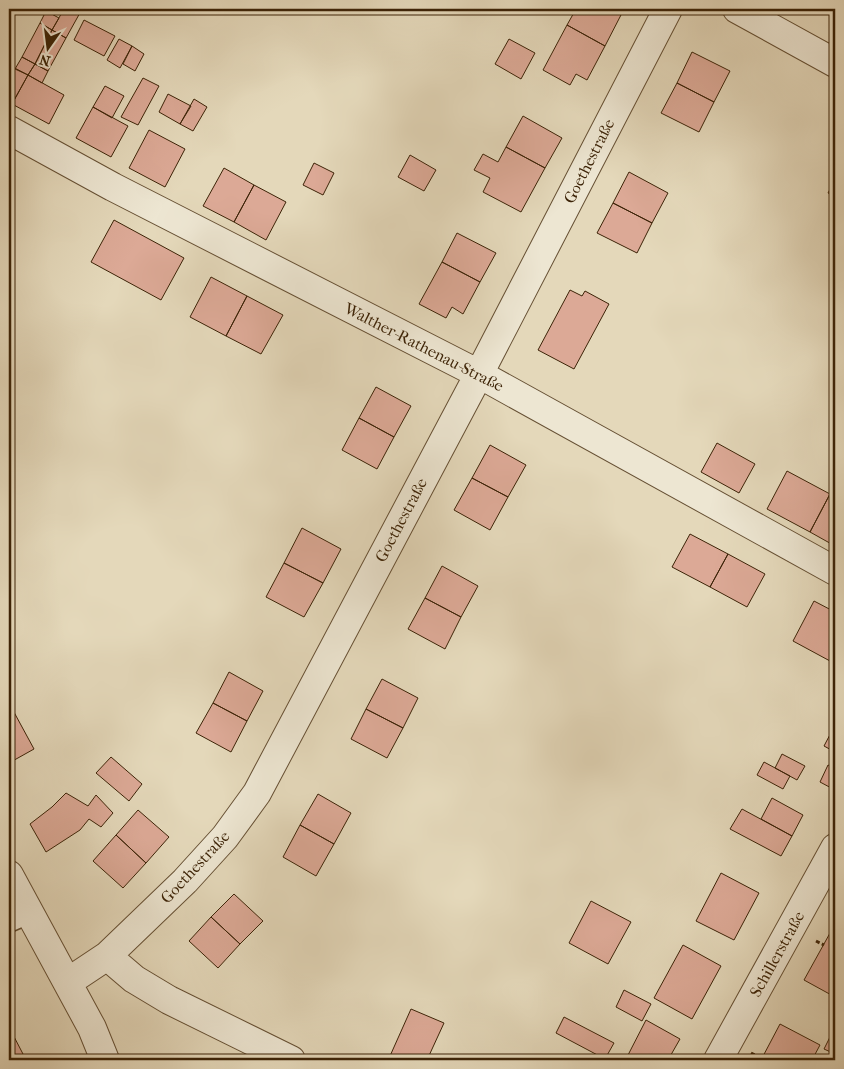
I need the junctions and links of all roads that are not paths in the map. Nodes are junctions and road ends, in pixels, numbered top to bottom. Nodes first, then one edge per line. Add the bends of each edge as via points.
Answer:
1 (668, 9) edge
2 (737, 9) edge
3 (835, 63) edge
4 (9, 130) edge
5 (479, 374) junction
6 (835, 571) edge
7 (835, 848) edge
8 (9, 875) edge
9 (20, 919) edge
10 (107, 956) junction
11 (68, 982) junction
12 (105, 1060) edge
13 (291, 1060) edge
14 (718, 1060) edge

1 - 5 street, Goethestraße
2 - 3 street
4 - 5 street, Walther-Rathenau-Straße via 122,192
5 - 6 street, Walther-Rathenau-Straße
5 - 10 street, Goethestraße via 257,793 225,837 185,881
7 - 14 street, Schillerstraße
8 - 9 street
9 - 11 street
10 - 11 street, Goethestraße
10 - 13 street via 134,979 168,1000
11 - 12 street

